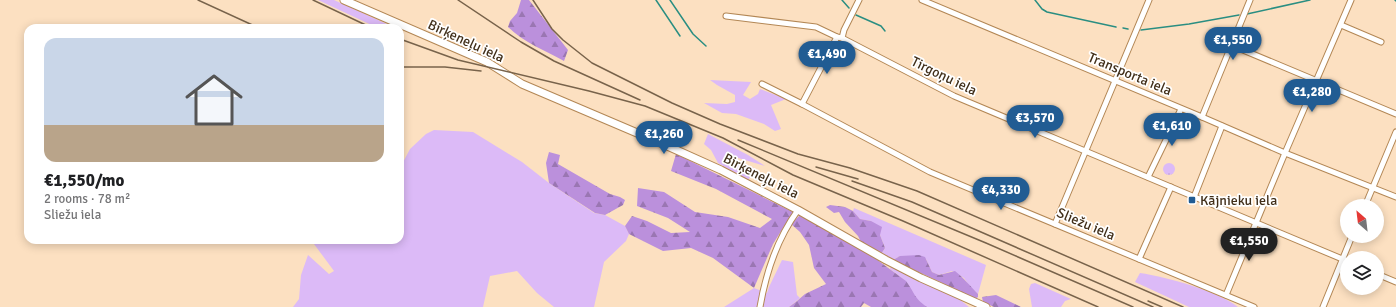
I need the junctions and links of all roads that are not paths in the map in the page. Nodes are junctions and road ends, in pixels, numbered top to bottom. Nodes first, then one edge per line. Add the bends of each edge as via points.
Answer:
1 (344, 0) edge
2 (859, 0) edge
3 (922, 0) edge
4 (1149, 0) edge
5 (1250, 0) edge
6 (1352, 0) edge
7 (726, 16) dead end
8 (399, 24) edge
9 (1341, 25) junction
10 (404, 26) edge
11 (840, 38) junction
12 (1381, 42) dead end
13 (1231, 45) junction
14 (1317, 80) junction
15 (1116, 81) junction
16 (762, 84) dead end
17 (802, 104) junction
18 (1181, 109) junction
19 (1396, 114) edge
20 (1202, 117) junction
21 (1222, 126) junction
22 (1396, 132) edge
23 (1086, 151) junction
24 (1285, 153) junction
25 (1148, 177) junction
26 (1170, 186) junction
27 (1373, 187) junction
28 (1194, 197) junction
29 (1396, 197) edge
30 (1368, 199) edge
31 (798, 210) junction
32 (1257, 222) junction
33 (1055, 224) junction
34 (1340, 258) edge
35 (1139, 259) junction
36 (1340, 271) edge
37 (1384, 277) edge
38 (1396, 282) edge
39 (1226, 296) junction
40 (760, 307) edge
41 (986, 307) edge
42 (1254, 307) edge
43 (1323, 307) edge

1 - 8 main road, Birķeneļu iela
2 - 11 street
3 - 15 street, Transporta iela
4 - 15 street
5 - 13 street
6 - 9 street
7 - 11 street, Tirgoņu iela via 816,27
9 - 12 street
9 - 14 street
10 - 31 main road, Birķeneļu iela via 486,62 522,84 721,170
11 - 17 street
11 - 23 street, Tirgoņu iela via 954,96
13 - 14 street
13 - 20 street
14 - 19 street
14 - 24 street
15 - 18 street, Transporta iela
15 - 23 street
16 - 17 street, Sliežu iela
17 - 33 street, Sliežu iela via 930,172
18 - 20 street, Transporta iela
18 - 25 street
20 - 21 street, Transporta iela
21 - 24 street, Transporta iela
21 - 28 street
22 - 27 street
23 - 25 street, Tirgoņu iela
23 - 33 street
24 - 27 street, Transporta iela
24 - 32 street
25 - 26 street, Tirgoņu iela
26 - 28 street, Tirgoņu iela
26 - 35 street
27 - 29 street, Transporta iela
27 - 30 street
28 - 32 street, Tirgoņu iela
31 - 40 street via 778,244 764,283
31 - 41 main road, Birķeneļu iela via 886,260
32 - 34 street, Tirgoņu iela
32 - 39 street
33 - 35 street, Sliežu iela
35 - 39 street, Sliežu iela
36 - 43 street
37 - 38 street
39 - 42 street, Sliežu iela

